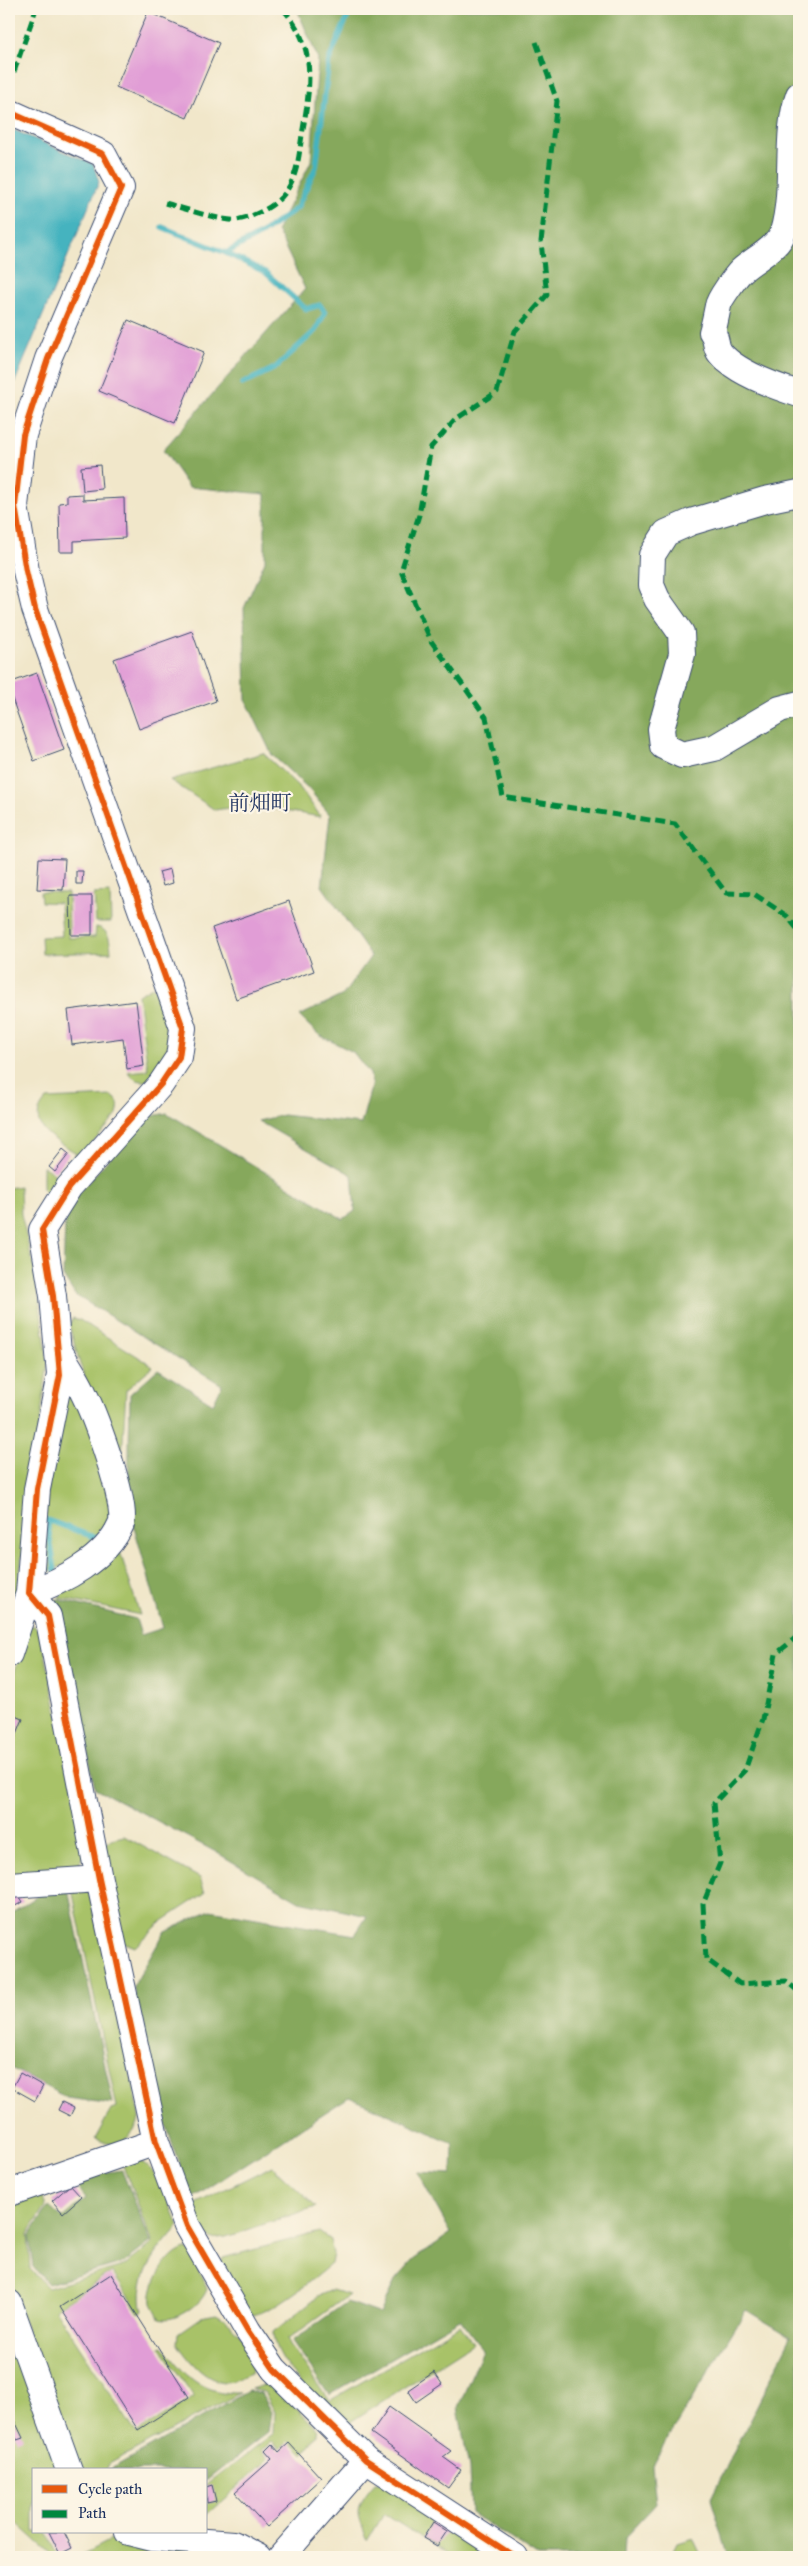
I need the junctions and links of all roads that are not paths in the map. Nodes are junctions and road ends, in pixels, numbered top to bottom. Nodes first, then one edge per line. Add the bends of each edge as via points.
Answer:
1 (799, 95) edge
2 (9, 112) edge
3 (799, 394) edge
4 (799, 493) edge
5 (799, 704) edge
6 (58, 1348) junction
7 (29, 1593) junction
8 (9, 1654) edge
9 (99, 1879) junction
10 (9, 1885) edge
11 (156, 2142) junction
12 (9, 2192) edge
13 (9, 2303) edge
14 (366, 2460) junction
15 (67, 2468) edge
16 (136, 2534) edge
17 (258, 2557) edge
18 (281, 2557) edge
19 (515, 2557) edge

1 - 3 street via 793,112 790,199 782,235 740,272 718,305 712,332 719,352 743,371
2 - 6 street via 103,154 121,188 41,380 23,435 15,506 35,609 183,1028 179,1057 161,1084 69,1187 42,1230
4 - 5 street via 691,522 666,533 652,555 651,585 680,633 682,647 661,729 663,746 682,756 714,748 780,710
6 - 7 street via 60,1375 37,1489
6 - 7 street via 85,1395 115,1477 123,1516 105,1549 58,1582
7 - 8 street
7 - 9 street via 48,1616
9 - 10 street
9 - 11 street
11 - 12 street
11 - 14 street via 187,2226 248,2331 274,2369
13 - 15 street
14 - 18 street
14 - 19 street
16 - 17 street via 233,2544

